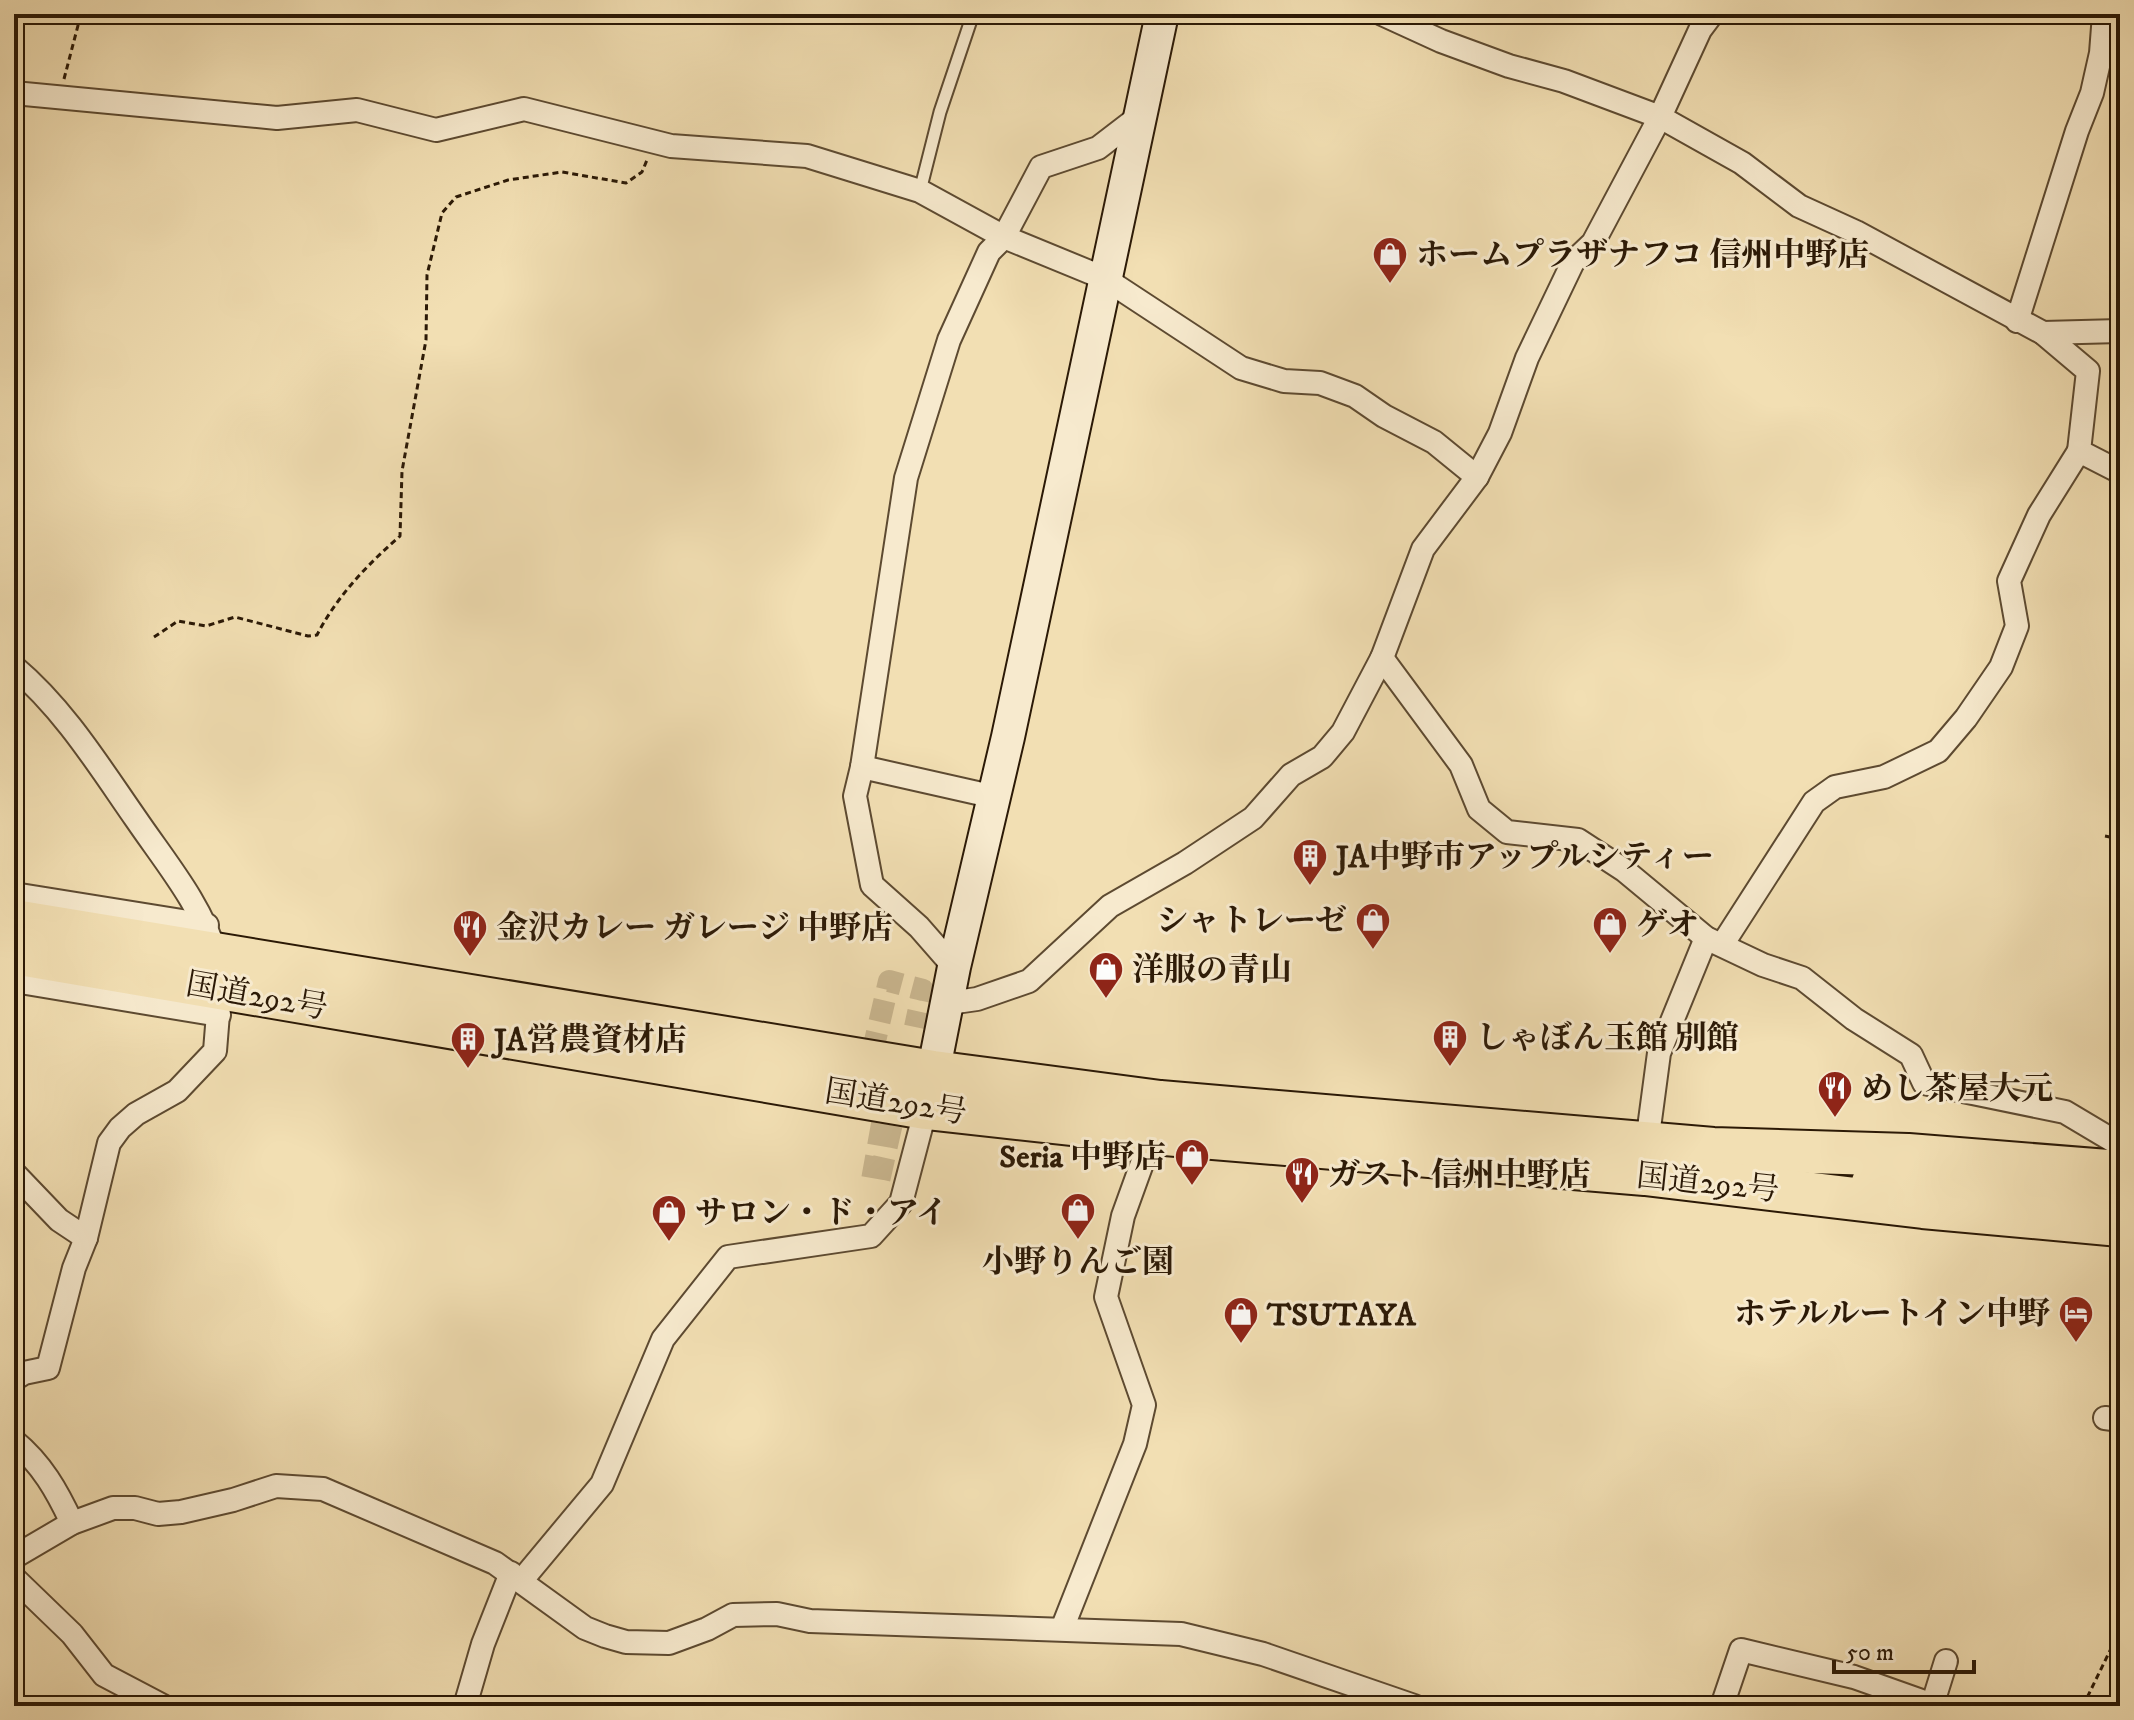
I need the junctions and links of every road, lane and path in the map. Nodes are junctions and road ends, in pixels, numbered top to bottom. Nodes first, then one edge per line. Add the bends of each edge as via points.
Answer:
1 (81, 14) edge
2 (973, 14) edge
3 (1162, 14) edge
4 (1382, 14) edge
5 (1712, 14) edge
6 (2104, 14) edge
7 (14, 93) edge
8 (59, 98) junction
9 (1141, 115) junction
10 (1660, 117) junction
11 (654, 142) junction
12 (920, 191) junction
13 (1004, 237) junction
14 (1104, 278) junction
15 (2017, 321) junction
16 (2120, 331) edge
17 (2043, 333) junction
18 (2079, 451) junction
19 (2120, 472) edge
20 (1477, 477) junction
21 (154, 637) dead end
22 (1382, 658) junction
23 (14, 667) edge
24 (862, 767) junction
25 (995, 797) junction
26 (2105, 836) dead end
27 (2120, 839) edge
28 (14, 894) edge
29 (14, 921) edge
30 (1714, 941) junction
31 (14, 953) edge
32 (954, 967) junction
33 (216, 971) junction
34 (14, 981) edge
35 (949, 1003) junction
36 (930, 1090) junction
37 (1153, 1133) junction
38 (2116, 1156) edge
39 (1646, 1158) junction
40 (14, 1173) edge
41 (2120, 1203) edge
42 (2120, 1225) edge
43 (86, 1238) junction
44 (14, 1379) edge
45 (14, 1441) edge
46 (72, 1523) junction
47 (14, 1557) edge
48 (516, 1577) junction
49 (14, 1578) edge
50 (1062, 1629) junction
51 (2120, 1630) edge
52 (1946, 1661) dead end
53 (163, 1706) edge
54 (465, 1706) edge
55 (1414, 1706) edge
56 (1722, 1706) edge
57 (1932, 1706) edge
58 (2083, 1706) edge

1 - 8 path
2 - 12 lane
3 - 9 street
4 - 10 street via 1441,41
5 - 10 street
6 - 15 street via 2092,93
7 - 8 street
8 - 11 street via 277,118 357,110 436,130 524,109
9 - 13 street via 1098,148 1041,167
9 - 14 street
10 - 15 street via 1742,163 1799,206
10 - 20 street via 1593,243 1573,262
11 - 12 street via 807,156
11 - 21 path via 642,172 626,183 562,172 508,180 456,197 442,213 427,275 426,340 402,471 400,536 369,563 317,635 235,617 206,626 178,621
12 - 13 street
13 - 14 street
13 - 24 street via 989,252 949,340 906,478
14 - 20 street via 1241,368 1284,381 1320,383 1355,396 1434,442
14 - 25 street
15 - 17 street
16 - 17 street
17 - 18 street via 2088,371
18 - 19 street
18 - 30 street via 2039,515 2009,581 2017,626 2001,667 1966,718 1938,751 1884,777 1835,787 1814,802
20 - 22 street via 1423,549
22 - 30 street via 1461,765 1479,809 1507,832 1578,840
22 - 35 street via 1343,732 1322,757 1291,775 1253,818 1110,906 1029,981
23 - 33 street via 80,738 187,892
24 - 25 street
24 - 32 street via 855,796 872,885
25 - 32 street
26 - 27 path
28 - 33 street
29 - 33 highway, 国道292号
30 - 38 street via 1802,978 1911,1055 1924,1083 2065,1112
30 - 39 street via 1659,1053
31 - 33 highway, 国道292号
32 - 35 street
33 - 34 street
33 - 36 highway, 国道292号
33 - 43 street via 215,1051 177,1091 136,1114 109,1143
35 - 36 street
36 - 37 highway, 国道292号
36 - 39 highway, 国道292号 via 1160,1102
36 - 48 street via 901,1203 871,1236 728,1257 663,1339 602,1484
37 - 39 highway, 国道292号
37 - 50 street via 1123,1216 1106,1297 1144,1405 1135,1444
38 - 39 highway, 国道292号 via 1713,1149
39 - 41 main road via 1717,1174
39 - 42 highway, 国道292号 via 1923,1207
40 - 43 street via 59,1220
43 - 44 street via 48,1368
45 - 46 street via 34,1457
46 - 47 street
46 - 48 street via 113,1508 181,1512 276,1486 323,1489 495,1563
48 - 50 street via 585,1628 626,1642 669,1643 733,1615
48 - 54 street via 483,1644
49 - 53 street via 72,1634 104,1675
50 - 55 street via 1181,1634 1263,1654
51 - 58 path
52 - 57 street
56 - 57 street via 1741,1650 1854,1677

